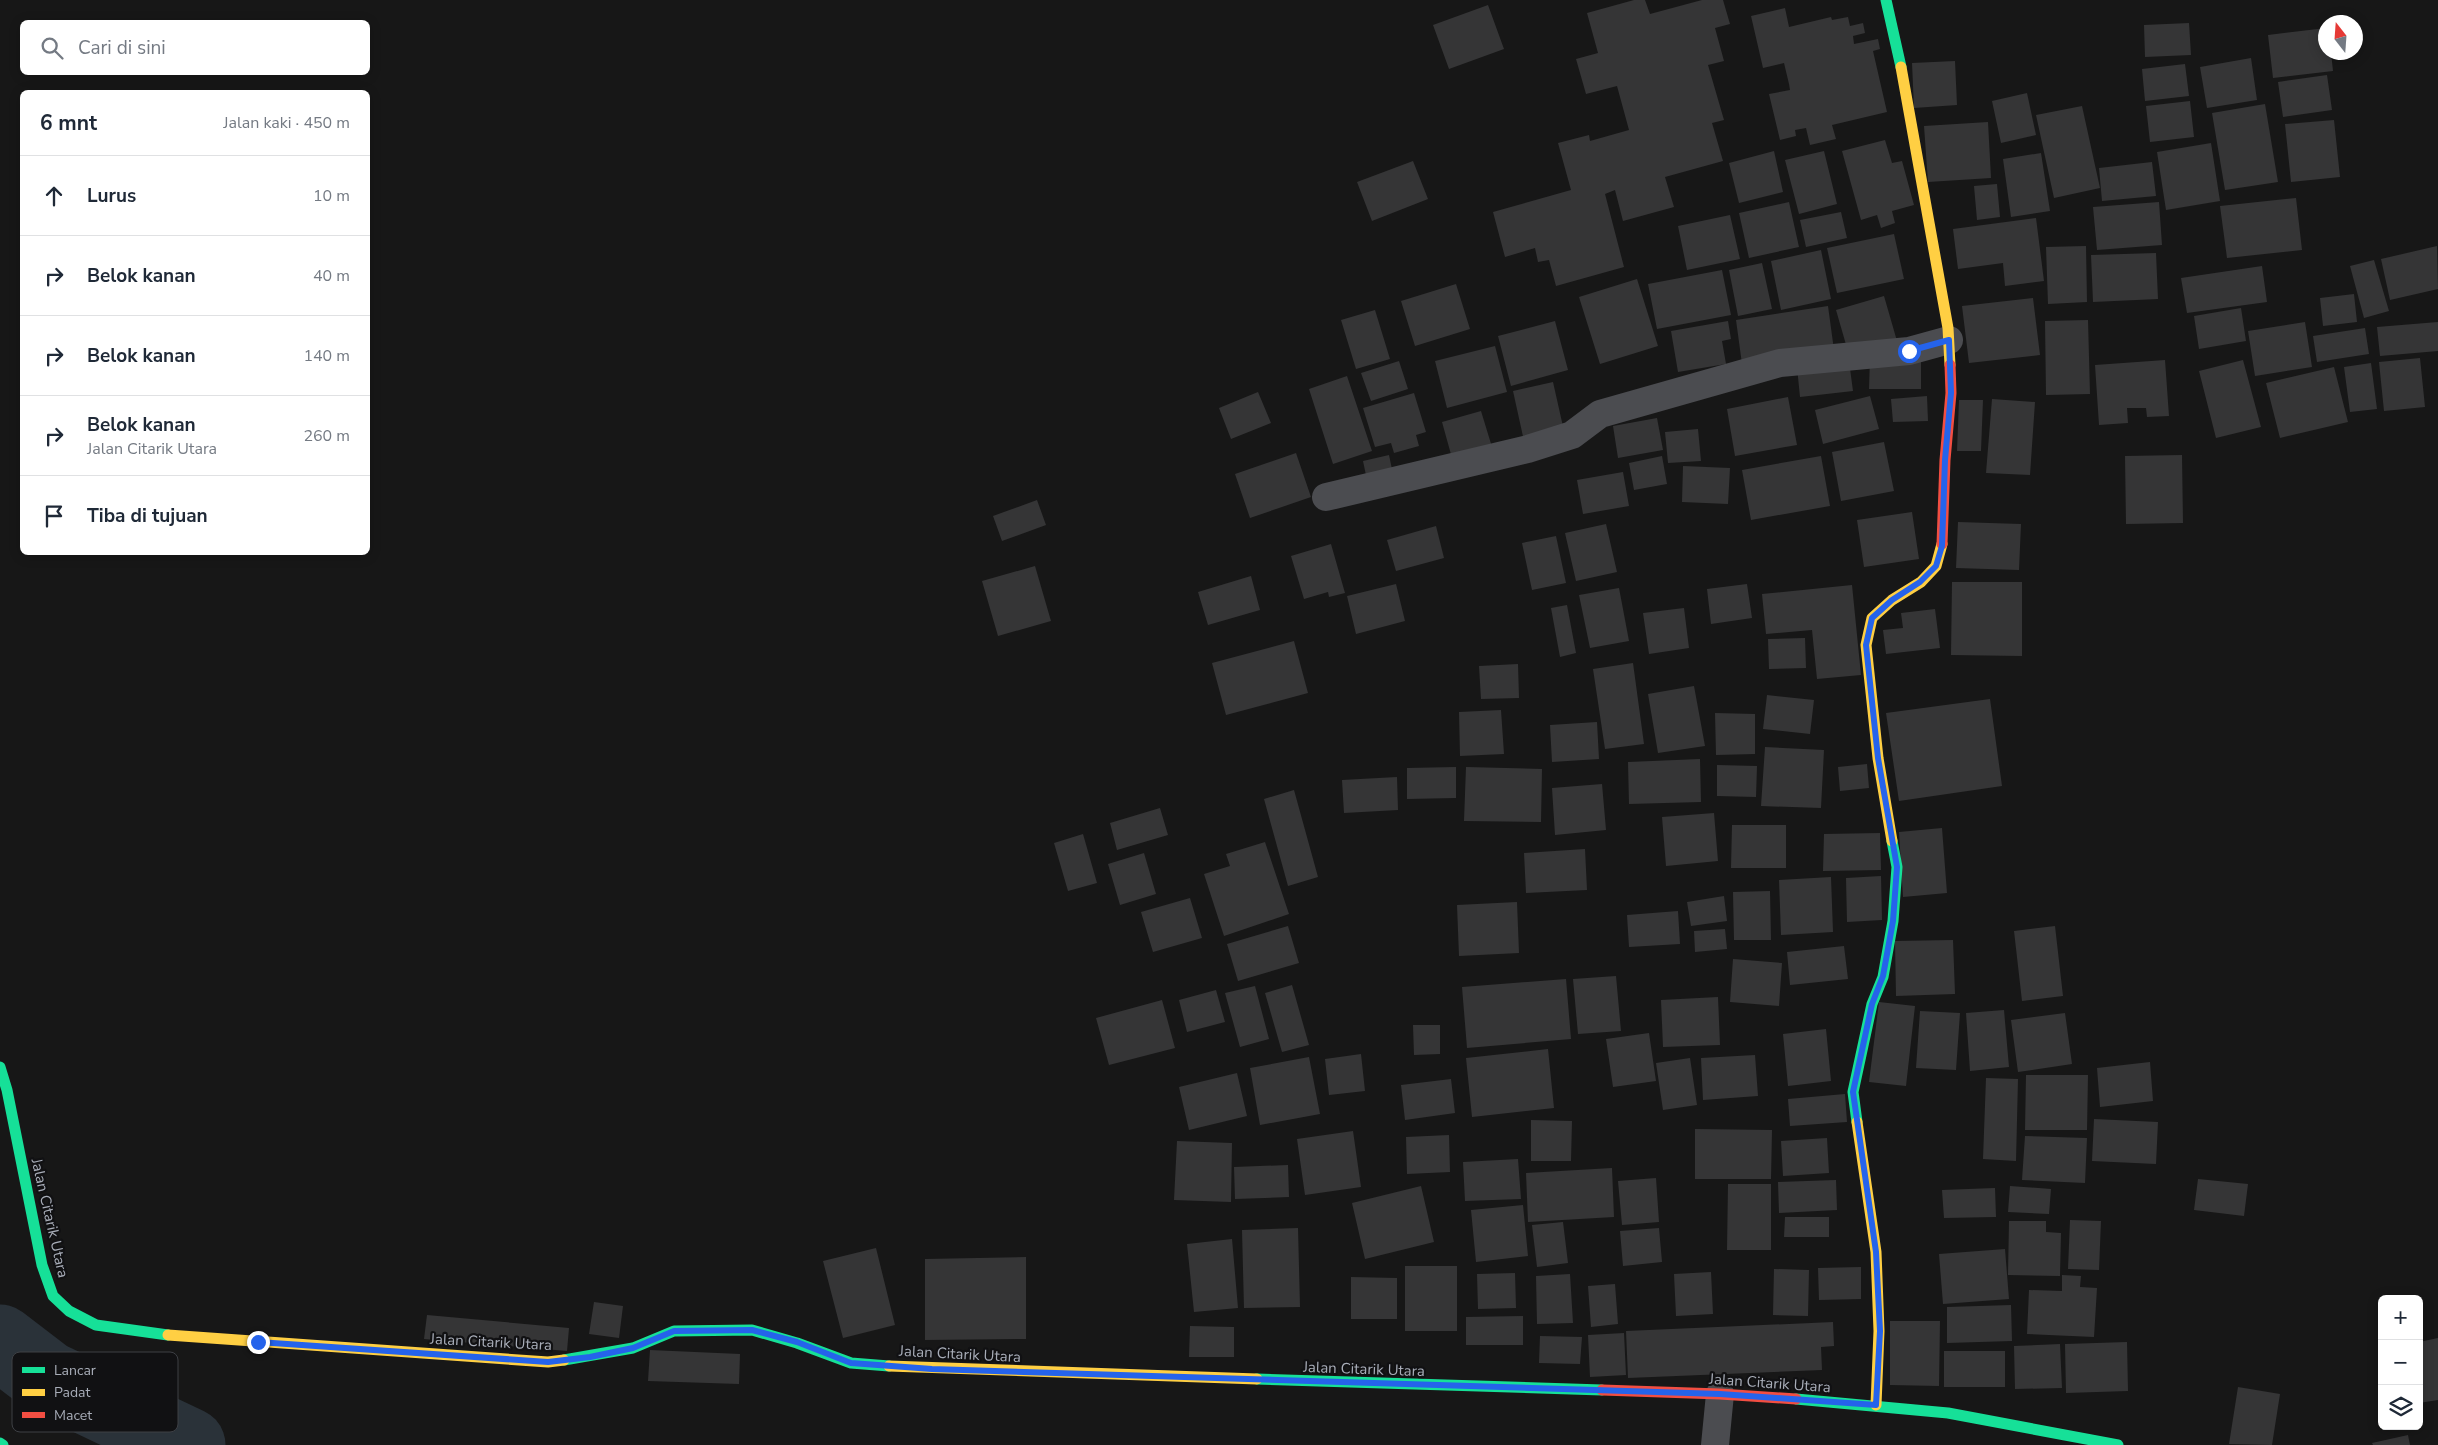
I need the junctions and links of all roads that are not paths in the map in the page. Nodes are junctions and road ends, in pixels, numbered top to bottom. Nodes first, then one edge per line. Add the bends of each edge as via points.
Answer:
1 (1886, 0) edge
2 (1949, 340) junction
3 (1326, 497) dead end
4 (0, 1067) edge
5 (1876, 1405) junction
6 (1719, 1406) junction
7 (0, 1443) edge
8 (4, 1445) edge
9 (1716, 1445) edge
10 (2118, 1445) edge

1 - 2 street via 1905,85
2 - 3 street via 1909,351 1780,363 1600,414 1572,435 1528,449
2 - 5 street via 1951,393 1942,546 1936,566 1872,618 1866,645 1878,758 1897,867 1893,921 1883,976 1872,1004 1853,1092 1876,1252 1880,1331
4 - 6 street, Jalan Citarik Utara via 42,1265 53,1296 69,1311 96,1325 137,1332 258,1342 548,1362 633,1348 674,1331 752,1330 797,1342 851,1363
5 - 6 street, Jalan Citarik Utara
5 - 10 street, Jalan Citarik Utara via 1948,1413
6 - 9 street
7 - 8 street

